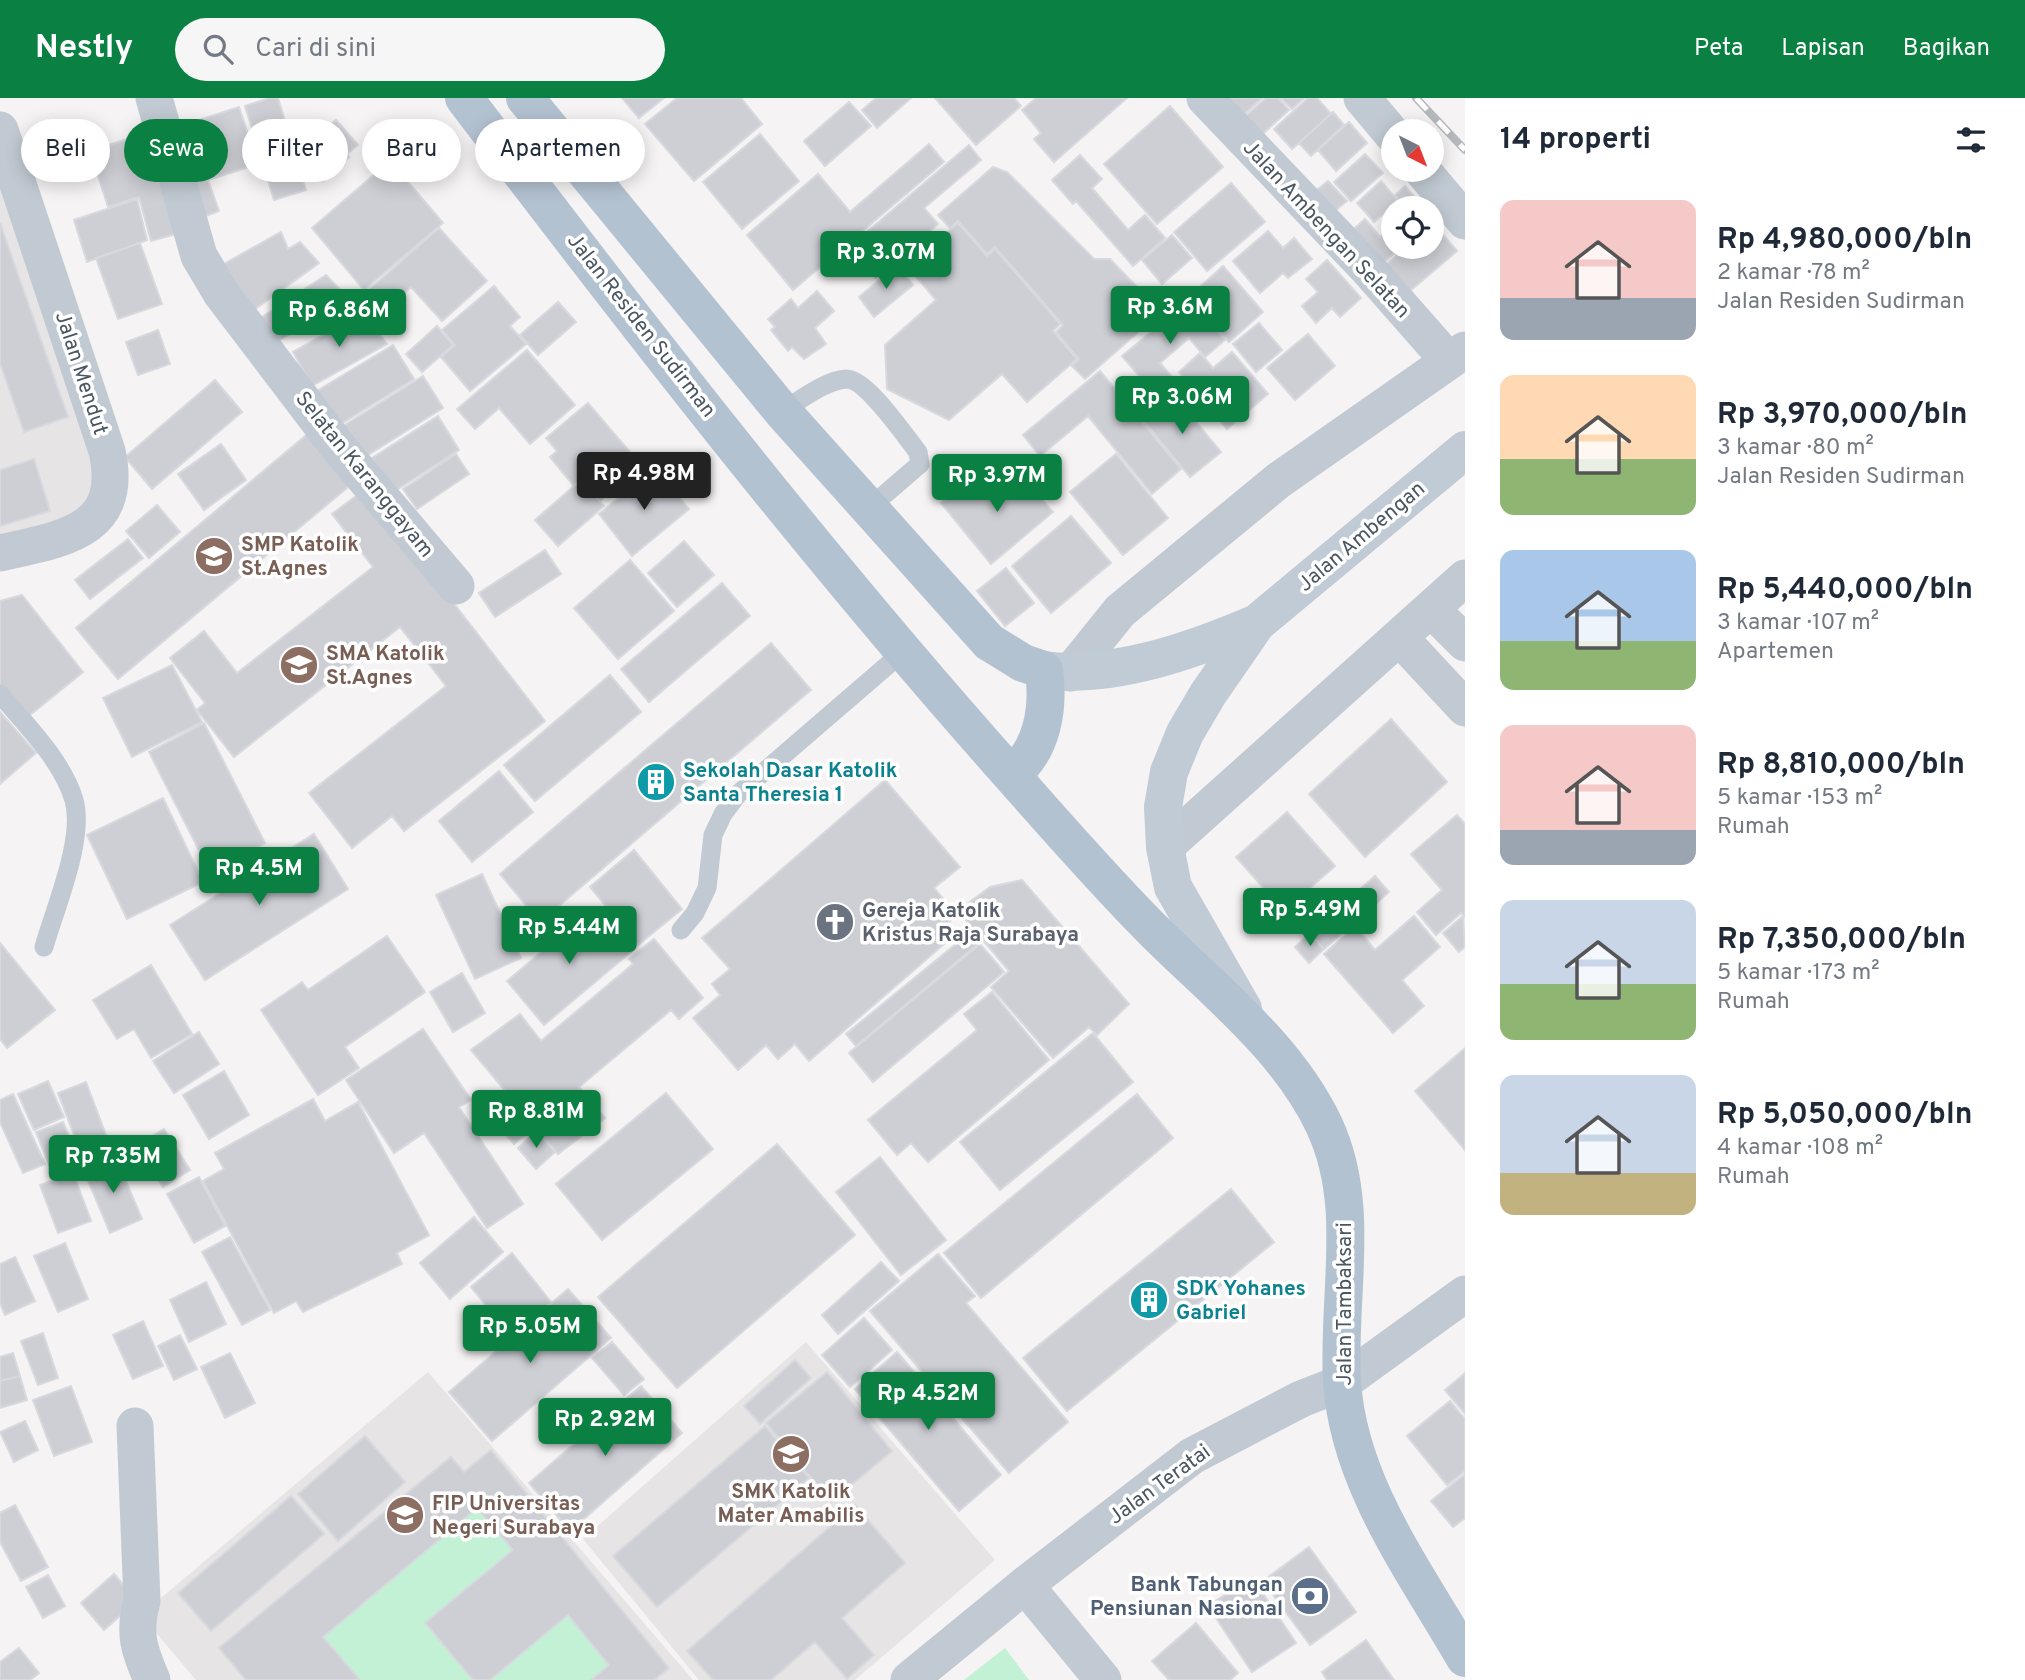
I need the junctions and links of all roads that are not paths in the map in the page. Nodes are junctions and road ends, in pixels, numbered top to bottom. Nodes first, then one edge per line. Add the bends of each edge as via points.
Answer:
1 (154, 98) edge
2 (464, 98) edge
3 (526, 98) edge
4 (1205, 98) edge
5 (1362, 98) edge
6 (1381, 121) edge
7 (0, 130) edge
8 (1432, 182) edge
9 (1465, 221) edge
10 (1456, 355) edge
11 (782, 411) junction
12 (1465, 450) edge
13 (869, 508) junction
14 (0, 553) edge
15 (1465, 578) edge
16 (456, 586) dead end
17 (1432, 609) junction
18 (1257, 623) junction
19 (1399, 638) junction
20 (1465, 643) edge
21 (904, 651) junction
22 (1057, 671) junction
23 (0, 694) edge
24 (1465, 708) edge
25 (1011, 775) junction
26 (1165, 847) junction
27 (681, 930) dead end
28 (44, 947) dead end
29 (1257, 1030) junction
30 (1465, 1294) edge
31 (1342, 1383) junction
32 (135, 1426) dead end
33 (1025, 1585) junction
34 (1465, 1658) edge
35 (152, 1680) edge
36 (909, 1680) edge
37 (1103, 1680) edge

1 - 16 street, Selatan Karanggayam via 199,256 221,293 339,448
2 - 21 main road, Jalan Residen Sudirman via 797,524
3 - 11 main road
4 - 10 street, Jalan Ambengan Selatan
5 - 6 street
7 - 14 street, Jalan Mendut via 107,451 112,488 97,516 76,532
8 - 9 street
10 - 22 street via 1279,480 1120,611
11 - 13 main road
11 - 13 lane via 845,379 863,385 918,452 920,464
12 - 18 main road, Jalan Ambengan
13 - 22 main road via 989,642 1023,663
15 - 17 street
17 - 19 street
17 - 20 street
18 - 22 main road, Jalan Ambengan via 1219,639 1103,672
18 - 26 main road, Jalan Ambengan via 1185,733 1169,772
19 - 24 street
19 - 26 street
21 - 25 main road, Jalan Residen Sudirman
21 - 27 lane via 737,796 713,835 708,888
22 - 25 main road via 1038,741
23 - 28 lane via 46,750 74,800 76,825 69,861
25 - 29 main road, Jalan Tambaksari via 1151,928
26 - 29 main road, Jalan Tambaksari via 1173,887
29 - 31 main road, Jalan Tambaksari via 1323,1124 1337,1162 1345,1245
30 - 31 street, Jalan Teratai
31 - 33 street, Jalan Teratai via 1301,1399 1192,1456
31 - 34 main road, Jalan Tambaksari via 1373,1500
32 - 35 street via 142,1601 135,1623 139,1652
33 - 36 street, Jalan Teratai
33 - 37 street

